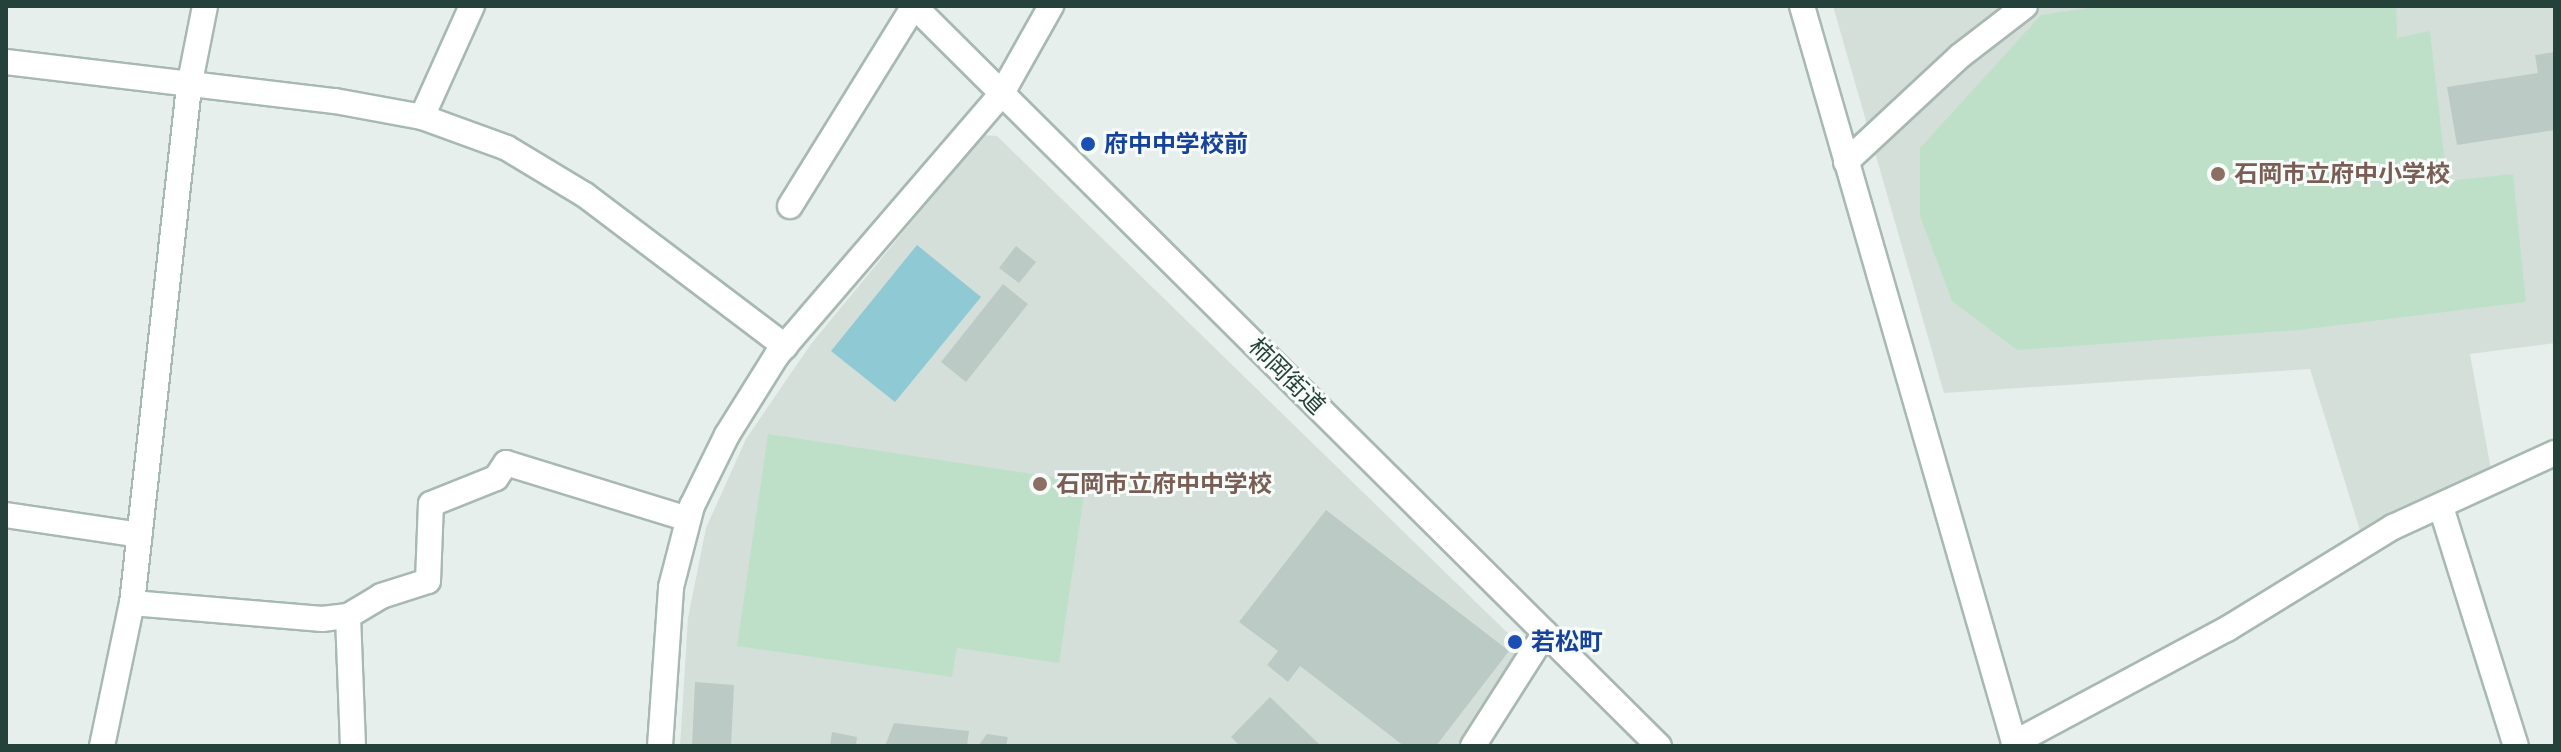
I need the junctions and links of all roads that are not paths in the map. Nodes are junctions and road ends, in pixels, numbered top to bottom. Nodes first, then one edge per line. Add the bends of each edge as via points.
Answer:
1 (205, 6) edge
2 (472, 6) edge
3 (914, 6) edge
4 (1051, 6) edge
5 (1802, 6) edge
6 (2025, 6) edge
7 (6, 62) edge
8 (189, 87) junction
9 (1002, 93) junction
10 (422, 117) junction
11 (1846, 162) junction
12 (790, 206) dead end
13 (785, 346) junction
14 (2555, 453) edge
15 (2441, 507) junction
16 (6, 515) edge
17 (688, 519) junction
18 (140, 535) junction
19 (132, 603) junction
20 (348, 616) junction
21 (1545, 633) junction
22 (2014, 745) edge
23 (102, 746) edge
24 (353, 746) edge
25 (660, 746) edge
26 (1473, 746) edge
27 (1659, 746) edge
28 (2516, 746) edge

1 - 8 street
2 - 10 street
3 - 9 street, 柿岡街道
3 - 12 street
4 - 9 street
5 - 11 street
6 - 11 street via 1960,56
7 - 8 street
8 - 10 street via 233,88
8 - 18 street
9 - 13 street
9 - 21 street, 柿岡街道
10 - 13 street via 507,148 585,195
11 - 22 street
13 - 17 street via 727,435
14 - 15 street
15 - 22 street via 2393,527 2227,629
15 - 28 street
16 - 18 street
17 - 20 street via 506,463 496,478 431,504 428,581 381,596
17 - 25 street via 671,587
18 - 19 street
19 - 20 street via 322,619
19 - 23 street
20 - 24 street
21 - 26 street
21 - 27 street, 柿岡街道

